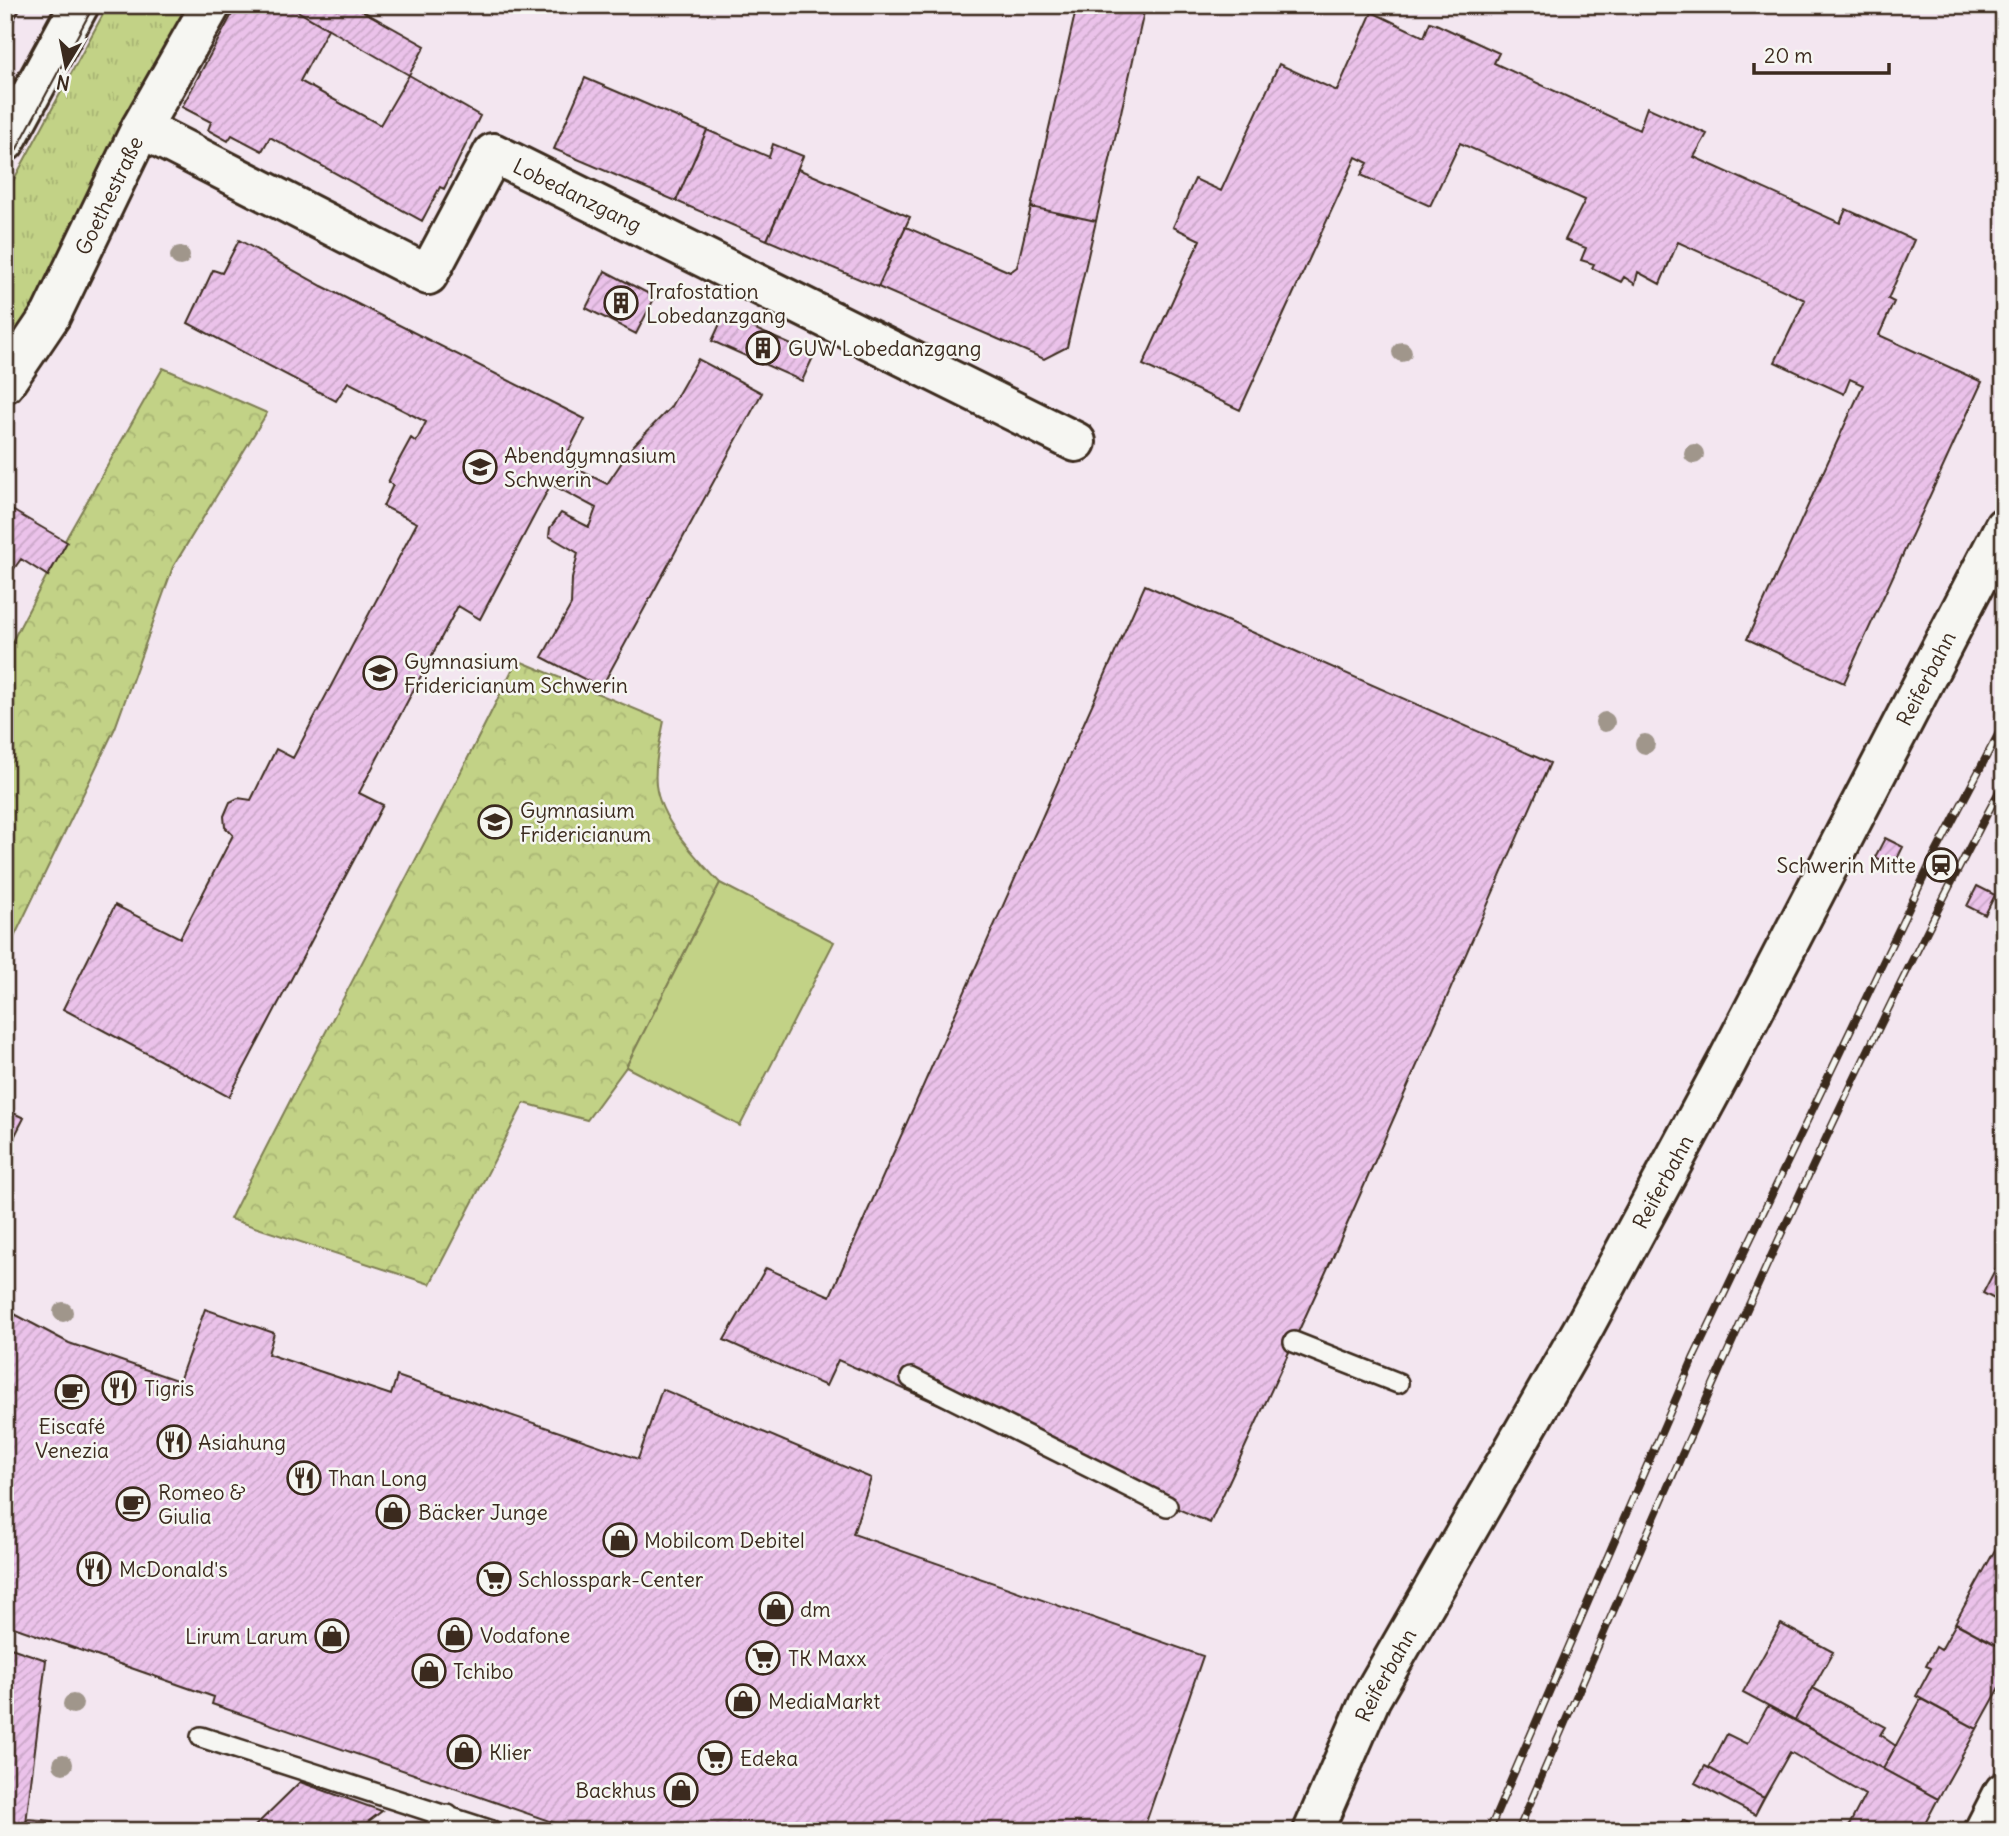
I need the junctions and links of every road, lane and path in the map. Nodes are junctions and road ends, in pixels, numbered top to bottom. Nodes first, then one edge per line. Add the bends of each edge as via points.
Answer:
1 (79, 5) edge
2 (211, 5) edge
3 (141, 128) junction
4 (5, 142) edge
5 (5, 383) edge
6 (1076, 442) dead end
7 (2004, 527) edge
8 (1294, 1342) dead end
9 (911, 1378) dead end
10 (1398, 1383) dead end
11 (1167, 1506) dead end
12 (201, 1737) dead end
13 (2004, 1792) edge
14 (448, 1815) junction
15 (432, 1831) edge
16 (492, 1831) edge
17 (1313, 1831) edge
18 (1984, 1831) edge

1 - 4 street
2 - 3 street, Goethestraße
3 - 5 street, Goethestraße via 51,315
3 - 6 street, Lobedanzgang via 428,275 492,153
7 - 17 street, Reiferbahn via 1584,1327 1371,1698
8 - 10 lane
9 - 11 lane
12 - 14 lane
13 - 18 street
14 - 15 lane
14 - 16 lane

